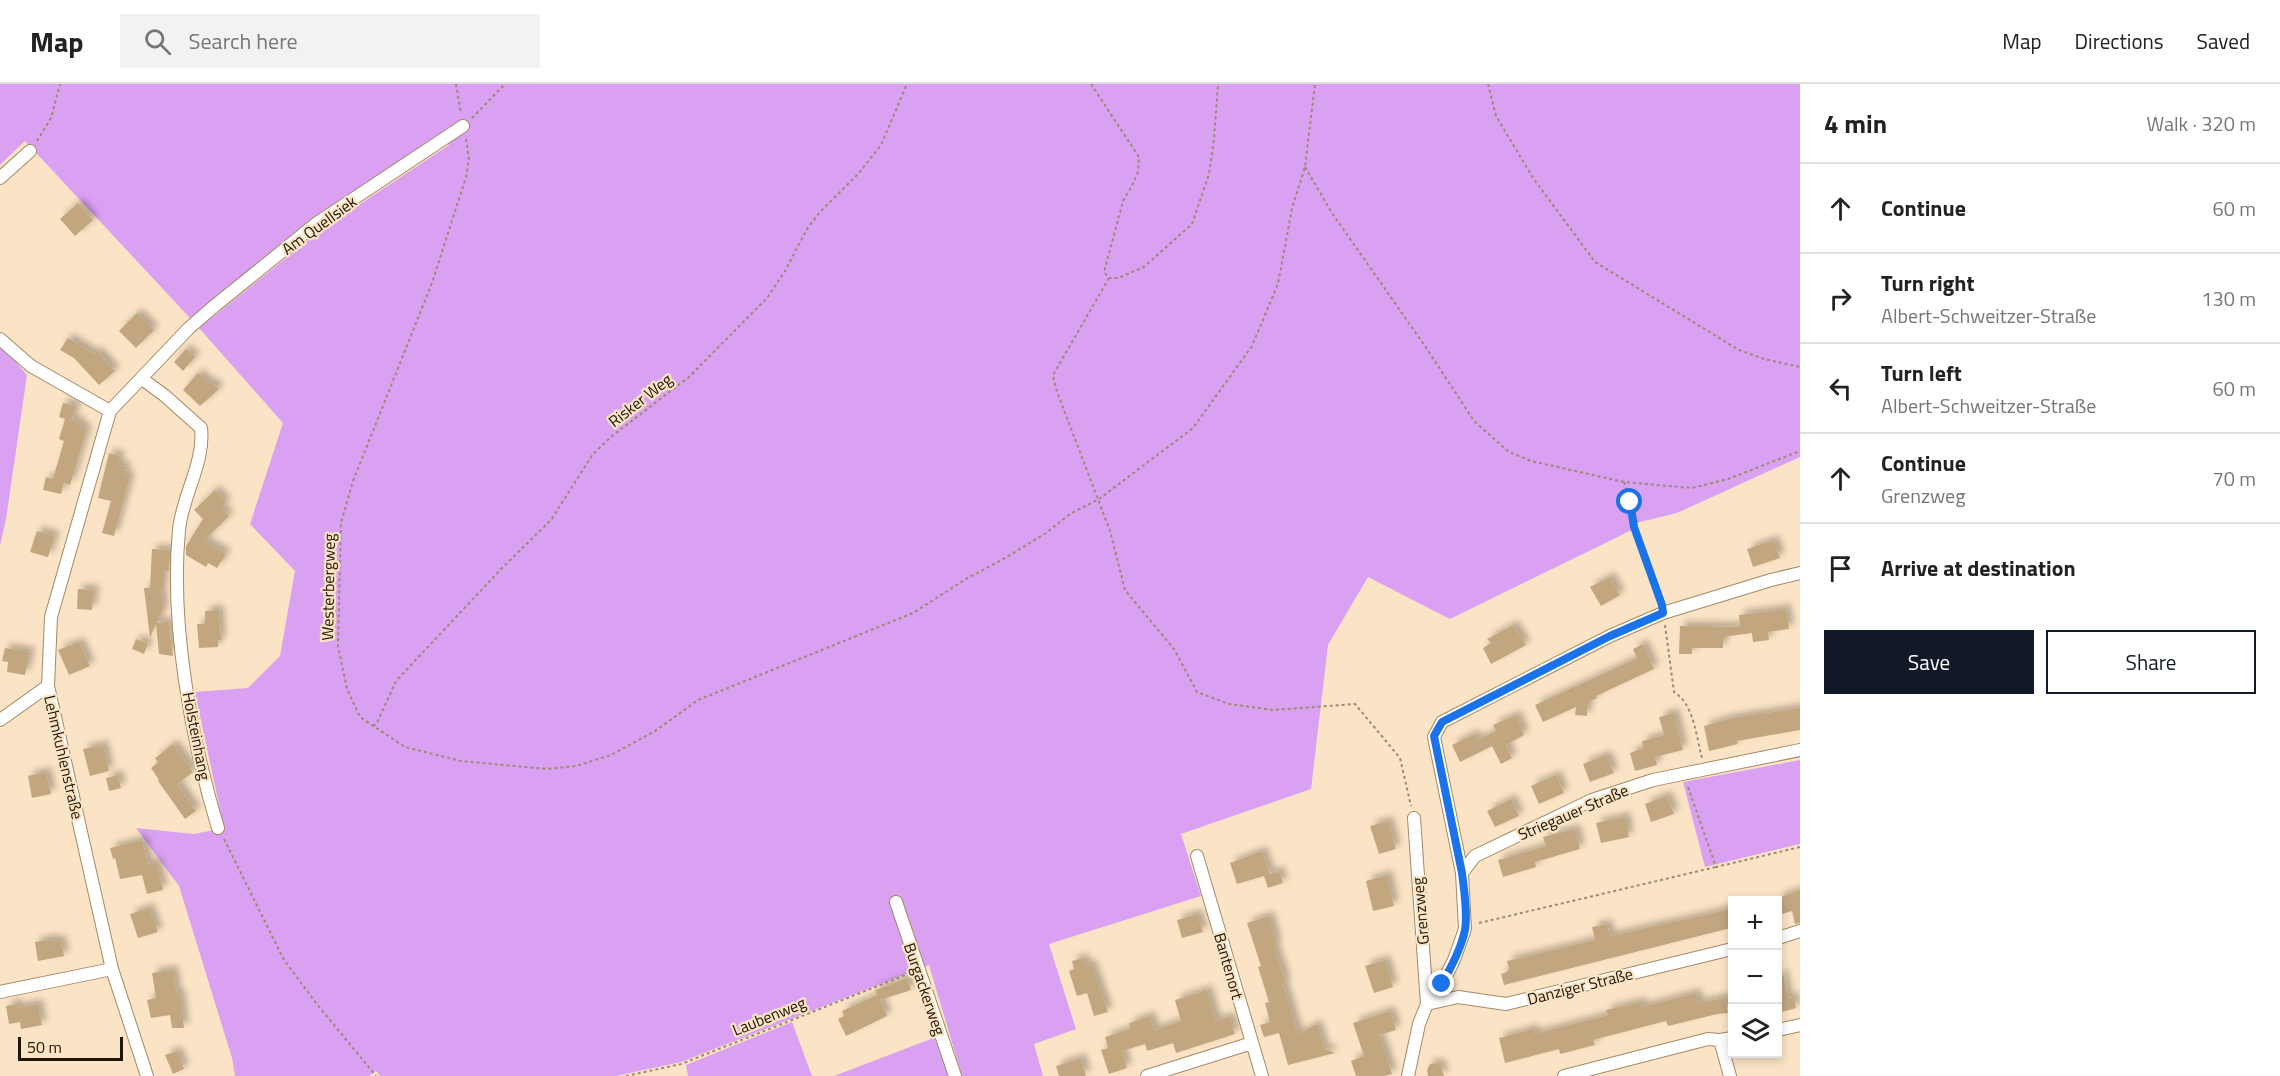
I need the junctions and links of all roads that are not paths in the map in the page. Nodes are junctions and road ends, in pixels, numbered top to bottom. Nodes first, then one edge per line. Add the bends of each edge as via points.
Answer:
1 (463, 126) road end
2 (30, 151) road end
3 (0, 178) edge
4 (0, 339) edge
5 (142, 379) junction
6 (110, 411) junction
7 (1800, 573) edge
8 (48, 686) junction
9 (0, 720) edge
10 (1800, 750) edge
11 (1414, 818) road end
12 (218, 828) road end
13 (1197, 856) dead end
14 (1462, 873) junction
15 (896, 902) dead end
16 (1800, 931) edge
17 (1782, 937) edge
18 (1728, 950) edge
19 (112, 969) junction
20 (0, 992) edge
21 (1427, 1004) junction
22 (1800, 1025) edge
23 (1782, 1029) edge
24 (1726, 1039) edge
25 (1252, 1043) junction
26 (147, 1076) edge
27 (955, 1076) edge
28 (1148, 1076) edge
29 (1262, 1076) edge
30 (1408, 1076) edge
31 (1564, 1076) edge
32 (1730, 1076) edge

1 - 5 street, Am Quellsiek via 317,223 204,315
2 - 3 street
4 - 6 street via 31,366
5 - 6 street, Lehmkuhlenstraße
5 - 12 street, Holsteinhang via 201,428 203,443 182,508 178,588 195,743
6 - 8 street, Lehmkuhlenstraße via 51,617
7 - 14 street, Grenzweg via 1663,613 1442,722 1434,736
8 - 9 street
8 - 19 street, Lehmkuhlenstraße
10 - 14 street, Striegauer Straße via 1653,780 1592,800 1475,856
11 - 21 street, Grenzweg
13 - 25 street, Bantenort
14 - 21 street, Grenzweg via 1465,929 1442,984
15 - 27 street, Burgackerweg
16 - 17 street
18 - 21 street, Danziger Straße via 1506,1005 1458,997
19 - 20 street
19 - 26 street, Lehmkuhlenstraße
21 - 30 street, Grenzweg
22 - 23 street
24 - 31 street via 1708,1039
24 - 32 street
25 - 28 street
25 - 29 street, Bantenort

